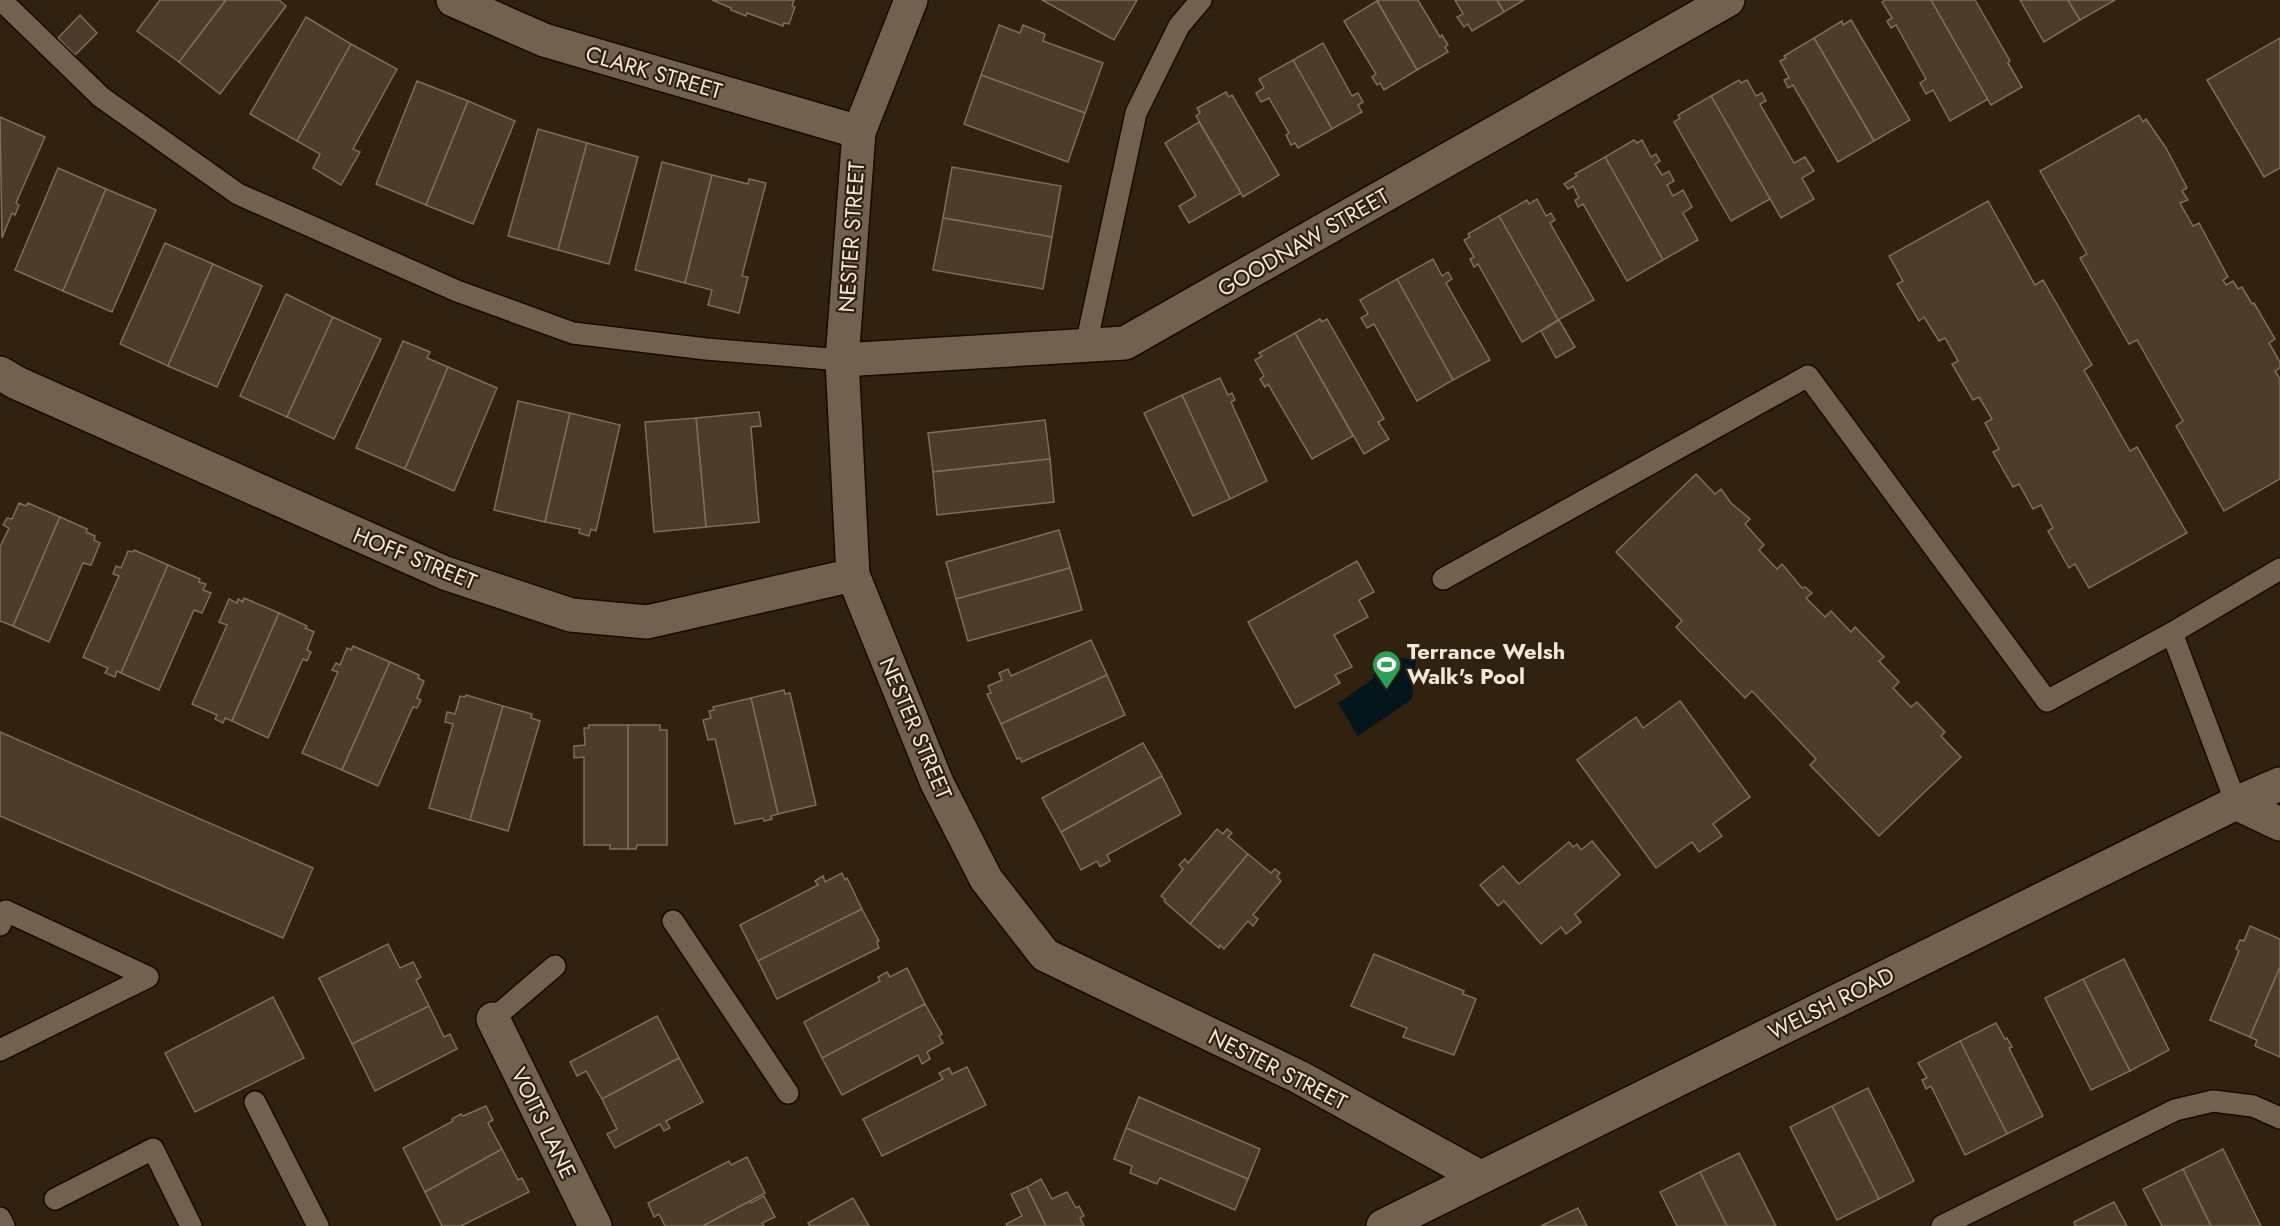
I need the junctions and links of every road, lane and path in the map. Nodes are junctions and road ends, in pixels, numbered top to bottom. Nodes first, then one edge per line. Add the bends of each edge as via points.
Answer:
1 (1, 0) edge
2 (453, 0) edge
3 (911, 0) edge
4 (1201, 0) edge
5 (1728, 0) edge
6 (859, 132) junction
7 (1086, 345) junction
8 (842, 360) junction
9 (0, 373) edge
10 (2280, 569) edge
11 (853, 575) junction
12 (1443, 579) dead end
13 (2172, 633) junction
14 (2280, 784) edge
15 (2236, 803) junction
16 (2280, 824) edge
17 (673, 921) dead end
18 (0, 925) edge
19 (555, 966) dead end
20 (493, 1019) joint
21 (0, 1050) edge
22 (788, 1094) dead end
23 (255, 1102) dead end
24 (2280, 1118) edge
25 (1480, 1177) junction
26 (55, 1199) dead end
27 (0, 1218) edge
28 (4, 1226) edge
29 (191, 1226) edge
30 (318, 1226) edge
31 (596, 1226) edge
32 (1383, 1226) edge
33 (1942, 1226) edge

1 - 8 lane via 101,97 238,194 457,291 573,333
2 - 6 street, CLARK STREET via 544,40
3 - 6 street, NESTER STREET
4 - 7 lane via 1179,26 1136,114
5 - 7 street, GOODNAW STREET via 1125,343
6 - 8 street, NESTER STREET
7 - 8 street, GOODNAW STREET
8 - 11 street, NESTER STREET
9 - 11 street, HOFF STREET via 445,573 571,615 647,622
10 - 13 lane
11 - 25 street, NESTER STREET via 937,783 986,879 1045,955 1299,1077
12 - 13 lane via 1808,376 2047,701
13 - 15 lane
14 - 15 street, WELSH ROAD
15 - 16 street
15 - 25 street, WELSH ROAD
17 - 22 lane
18 - 21 lane via 6,911 148,977
19 - 20 lane
20 - 31 street, VOITS LANE
23 - 30 lane
24 - 33 lane via 2253,1106 2213,1101 2175,1110
25 - 32 street, WELSH ROAD
26 - 29 lane via 153,1149
27 - 28 lane

